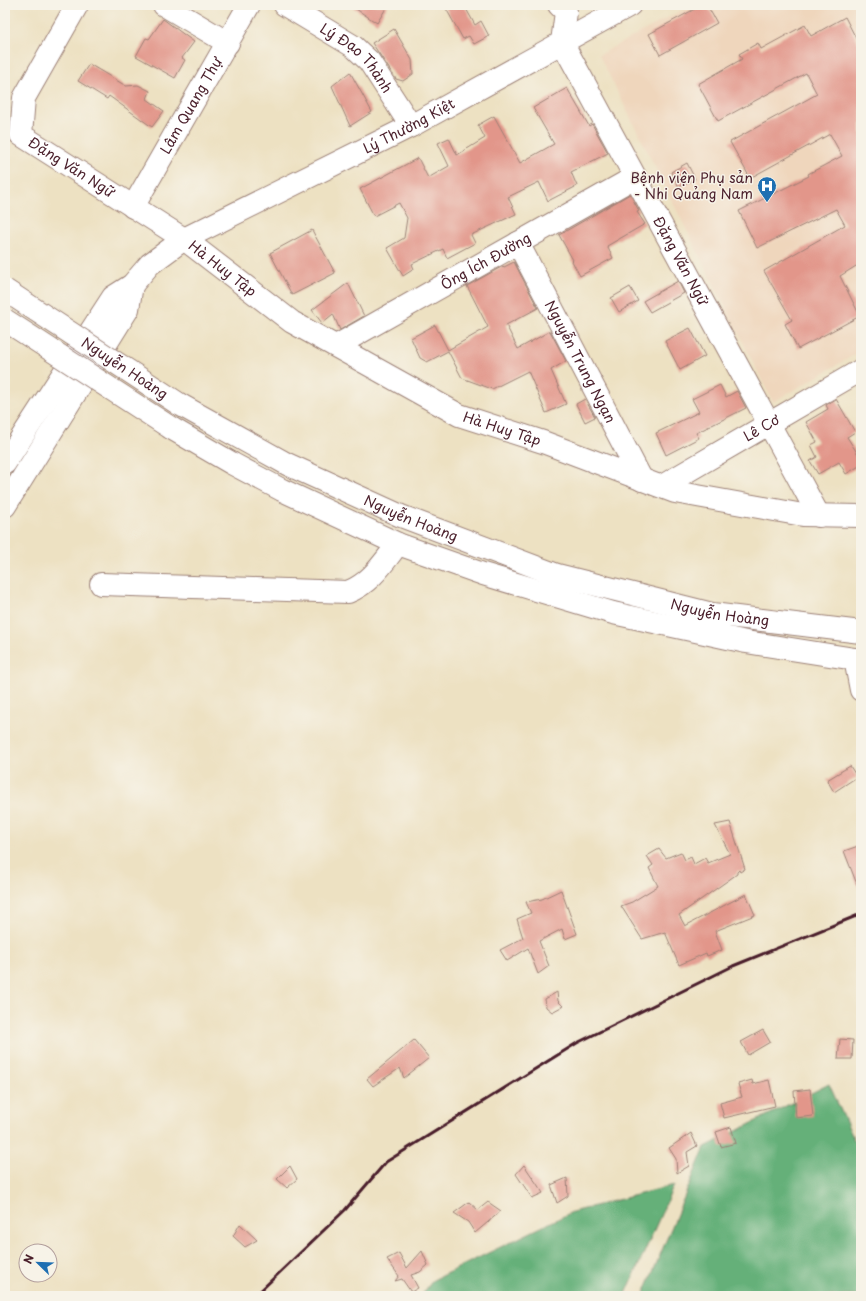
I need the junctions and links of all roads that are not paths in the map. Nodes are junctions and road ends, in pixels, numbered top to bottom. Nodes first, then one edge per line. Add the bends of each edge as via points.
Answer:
1 (77, 5) edge
2 (164, 5) edge
3 (249, 5) edge
4 (285, 5) edge
5 (559, 5) edge
6 (630, 5) edge
7 (562, 42) junction
8 (228, 43) junction
9 (411, 126) junction
10 (635, 177) junction
11 (133, 207) junction
12 (184, 239) junction
13 (518, 243) junction
14 (132, 285) junction
15 (5, 290) edge
16 (5, 320) edge
17 (336, 346) junction
18 (861, 370) edge
19 (32, 422) junction
20 (769, 423) junction
21 (49, 434) junction
22 (5, 463) edge
23 (652, 483) junction
24 (5, 506) edge
25 (819, 516) junction
26 (861, 516) edge
27 (398, 544) junction
28 (101, 584) dead end
29 (861, 632) edge
30 (858, 660) edge
31 (861, 690) edge

1 - 11 main road, Đặng Văn Ngữ via 24,98 20,135
2 - 8 main road
3 - 8 main road, Lâm Quang Thự
4 - 9 main road, Lý Đạo Thành via 353,46 369,61
5 - 7 main road via 566,12
6 - 7 main road, Lý Thường Kiệt
7 - 9 main road, Lý Thường Kiệt
7 - 10 main road, Đặng Văn Ngữ
8 - 11 main road, Lâm Quang Thự
9 - 12 main road, Lý Thường Kiệt
10 - 13 main road, Ông Ích Đường
10 - 20 main road, Đặng Văn Ngữ
11 - 12 main road, Đặng Văn Ngữ
12 - 14 main road, Lý Thường Kiệt via 150,264
12 - 17 main road, Hà Huy Tập via 292,322
13 - 17 main road, Ông Ích Đường
13 - 23 main road, Nguyễn Trung Ngạn
14 - 19 main road via 113,297
14 - 21 main road via 128,309
15 - 29 main road, Nguyễn Hoàng, bridge via 179,404 287,464 394,512 557,575 712,614
16 - 27 main road, Nguyễn Hoàng, bridge via 171,428 233,464 282,490
17 - 23 main road, Hà Huy Tập via 459,415 543,442
18 - 20 main road, Lê Cơ
19 - 21 main road
19 - 22 main road
20 - 23 main road, Lê Cơ
20 - 25 main road, Đặng Văn Ngữ
21 - 24 main road
23 - 25 main road, Hà Huy Tập via 675,492
25 - 26 main road, Hà Huy Tập
27 - 28 main road via 371,578 357,589 348,592
27 - 30 main road, Nguyễn Hoàng via 483,574 613,613 746,642
30 - 31 main road

